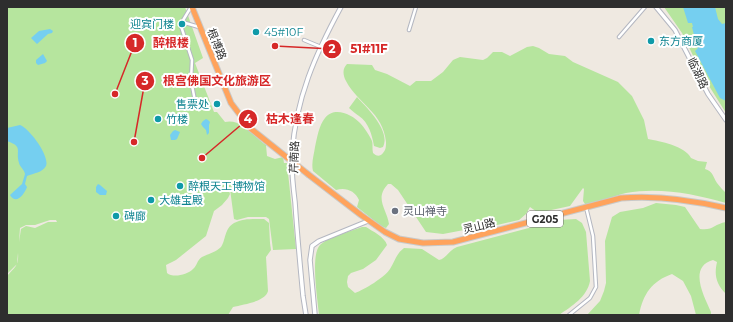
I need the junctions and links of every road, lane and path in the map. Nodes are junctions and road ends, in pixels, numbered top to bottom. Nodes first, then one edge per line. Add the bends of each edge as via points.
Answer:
1 (192, 7) edge
2 (341, 7) edge
3 (416, 7) edge
4 (645, 7) edge
5 (656, 7) edge
6 (182, 22) junction
7 (200, 28) junction
8 (409, 30) dead end
9 (619, 37) dead end
10 (304, 40) dead end
11 (320, 47) junction
12 (195, 101) dead end
13 (726, 120) edge
14 (586, 207) junction
15 (726, 208) edge
16 (368, 221) junction
17 (306, 315) edge
18 (315, 315) edge
19 (570, 315) edge

1 - 6 street
1 - 7 highway, 根博路 / G205
2 - 11 main road, 芹南路
3 - 8 street
4 - 9 street
5 - 13 main road, 临湖路 via 675,30 708,94
6 - 7 street
6 - 12 street via 192,60 191,80
7 - 16 highway, 根博路 / G205, bridge via 231,103 250,128
10 - 11 street
11 - 17 main road, 芹南路 via 304,89 292,154
14 - 15 highway, 灵山路 / G205 via 621,198 642,196 693,201
14 - 16 highway, 灵山路 / G205 via 505,230 445,243 398,239
14 - 19 street via 593,236 596,287 590,298
16 - 18 main road via 312,246 310,260

